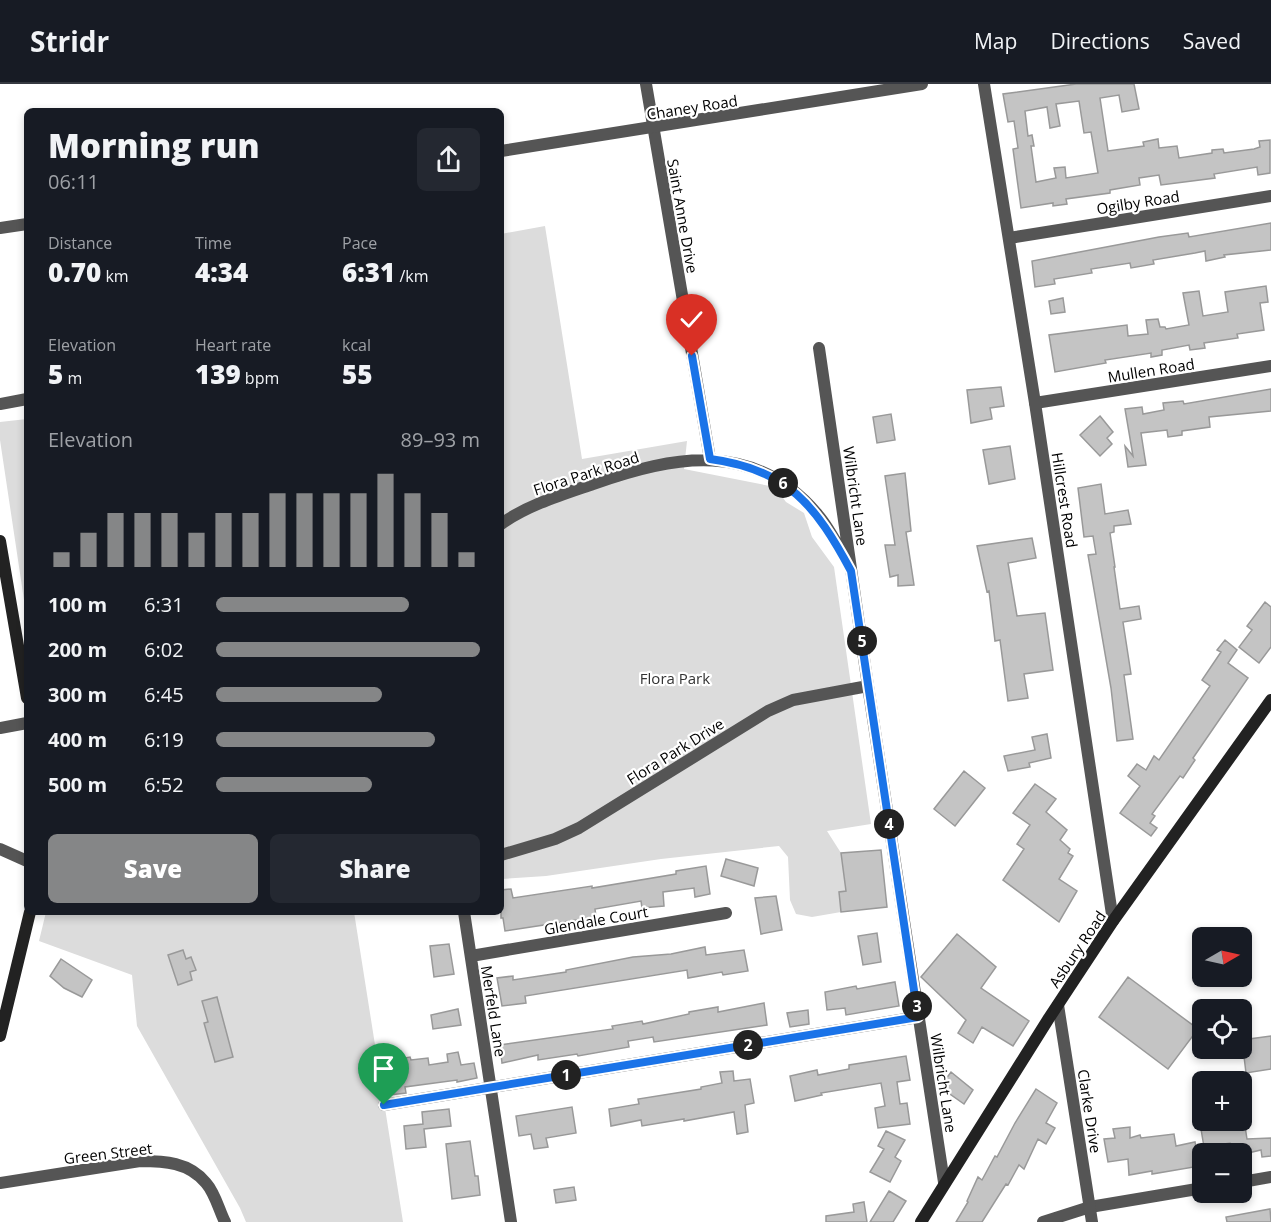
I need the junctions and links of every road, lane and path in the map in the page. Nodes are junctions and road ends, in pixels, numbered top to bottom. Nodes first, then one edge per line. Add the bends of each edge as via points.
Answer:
1 (646, 84) edge
2 (922, 84) edge
3 (984, 84) edge
4 (653, 128) junction
5 (504, 152) edge
6 (1271, 196) edge
7 (24, 224) edge
8 (0, 228) edge
9 (1009, 238) junction
10 (819, 348) dead end
11 (1271, 366) edge
12 (24, 400) edge
13 (1035, 403) junction
14 (0, 404) edge
15 (710, 459) junction
16 (504, 522) edge
17 (0, 541) edge
18 (851, 571) junction
19 (4, 587) edge
20 (24, 684) edge
21 (868, 686) junction
22 (1271, 700) edge
23 (24, 724) edge
24 (0, 728) edge
25 (0, 849) edge
26 (504, 854) edge
27 (24, 860) edge
28 (726, 913) dead end
29 (29, 915) edge
30 (464, 915) edge
31 (1113, 921) junction
32 (471, 956) junction
33 (1058, 1005) junction
34 (2, 1016) edge
35 (918, 1017) junction
36 (0, 1036) edge
37 (490, 1088) junction
38 (384, 1105) dead end
39 (1271, 1177) edge
40 (1252, 1180) edge
41 (944, 1182) junction
42 (0, 1183) edge
43 (1192, 1190) edge
44 (1090, 1207) junction
45 (225, 1222) edge
46 (511, 1222) edge
47 (921, 1222) edge
48 (1043, 1222) edge
49 (1092, 1222) edge

1 - 4 street, Saint Anne Drive
2 - 4 street, Chaney Road
3 - 9 street, Hillcrest Road
4 - 5 street, Chaney Road
4 - 15 street, Saint Anne Drive
6 - 9 street, Ogilby Road
7 - 8 street
9 - 13 street, Hillcrest Road
10 - 18 street, Wilbricht Lane
11 - 13 street, Mullen Road
12 - 14 street
13 - 31 street, Hillcrest Road
15 - 16 street, Flora Park Road via 649,468 606,480 531,507
15 - 18 street, Flora Park Road via 758,470 793,491 831,533
17 - 19 main road
18 - 21 street, Wilbricht Lane
19 - 20 main road
21 - 26 street, Flora Park Drive via 793,700 776,707 579,828
21 - 35 street, Wilbricht Lane
22 - 31 main road, Asbury Road
23 - 24 street
25 - 27 street
28 - 32 street, Glendale Court
29 - 34 main road
30 - 32 street, Merfeld Lane
31 - 33 main road, Asbury Road
32 - 37 street, Merfeld Lane
33 - 41 main road, Asbury Road
33 - 44 street, Clarke Drive
34 - 36 main road
35 - 37 street
35 - 41 street, Wilbricht Lane
37 - 38 street
37 - 46 street, Merfeld Lane
39 - 40 street
41 - 47 main road, Asbury Road
42 - 45 street, Green Street via 140,1161 163,1161 180,1164 207,1183
43 - 44 street
44 - 48 street
44 - 49 street, Clarke Drive

